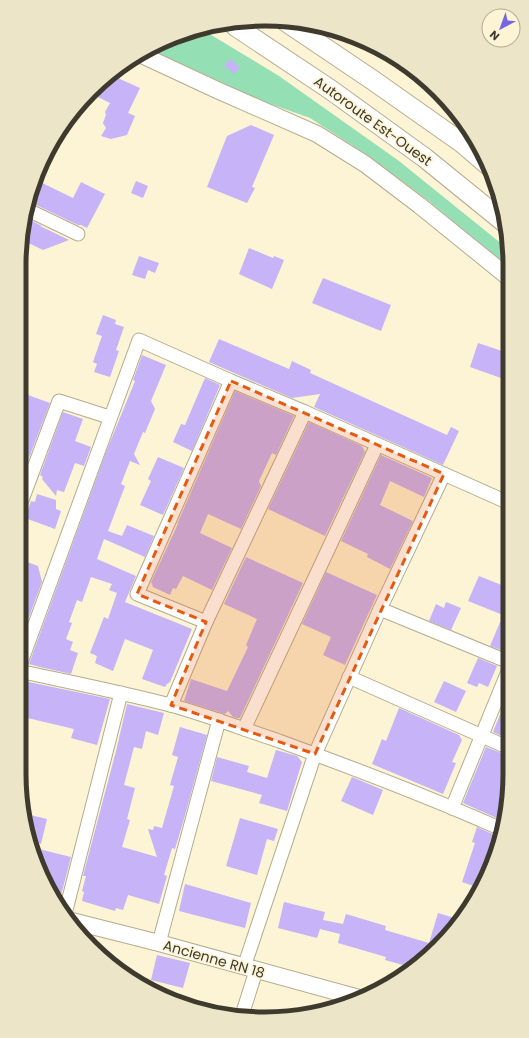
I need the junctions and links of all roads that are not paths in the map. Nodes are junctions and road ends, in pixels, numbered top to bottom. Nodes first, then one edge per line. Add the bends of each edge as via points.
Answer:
1 (238, 28) edge
2 (295, 28) edge
3 (147, 57) edge
4 (476, 155) edge
5 (32, 212) edge
6 (498, 217) edge
7 (78, 234) dead end
8 (503, 273) edge
9 (231, 381) junction
10 (305, 412) junction
11 (110, 417) junction
12 (377, 445) junction
13 (444, 474) junction
14 (26, 489) edge
15 (503, 500) edge
16 (380, 609) junction
17 (206, 622) junction
18 (26, 650) edge
19 (503, 660) edge
20 (26, 671) edge
21 (349, 677) junction
22 (503, 684) edge
23 (121, 692) junction
24 (171, 705) junction
25 (219, 720) junction
26 (244, 729) junction
27 (482, 736) junction
28 (503, 745) edge
29 (314, 754) junction
30 (452, 808) junction
31 (497, 827) edge
32 (67, 907) edge
33 (78, 923) edge
34 (159, 943) junction
35 (250, 969) junction
36 (351, 996) edge
37 (243, 1011) edge

1 - 6 highway, Autoroute Est-Ouest via 331,90 425,158
2 - 4 highway via 456,138
3 - 8 main road via 323,138 365,164
5 - 7 street
9 - 10 street
9 - 11 street via 139,340
9 - 17 street via 136,594
10 - 12 street
10 - 17 street
11 - 14 street via 59,401
11 - 18 street
12 - 13 street
12 - 26 street
13 - 15 street
13 - 16 street
16 - 19 street
16 - 21 street
17 - 24 street
20 - 23 street
21 - 27 street
21 - 29 street
22 - 27 street
23 - 24 street
23 - 32 street
24 - 25 street
25 - 26 street
25 - 34 street
26 - 29 street
27 - 28 street
27 - 30 street
29 - 30 street
29 - 35 street
30 - 31 street
33 - 34 main road, Ancienne RN 18
34 - 35 main road, Ancienne RN 18
35 - 36 main road, Ancienne RN 18
35 - 37 street

